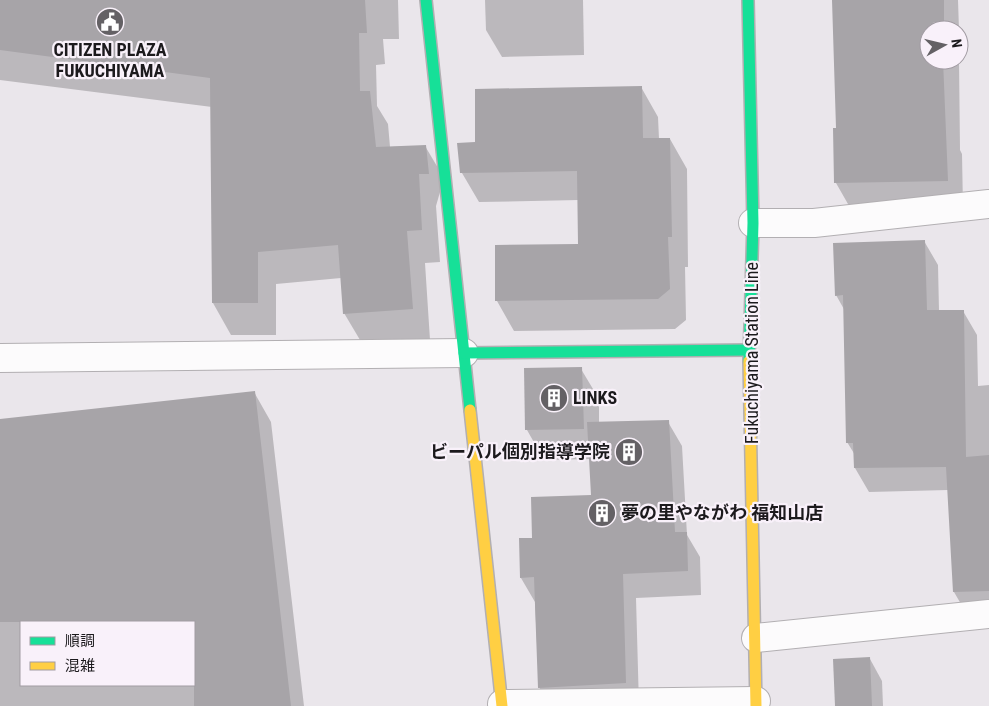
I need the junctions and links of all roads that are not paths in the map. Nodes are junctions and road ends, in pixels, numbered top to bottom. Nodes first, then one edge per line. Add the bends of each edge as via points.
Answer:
1 (426, 0) edge
2 (748, 0) edge
3 (989, 204) edge
4 (753, 223) junction
5 (749, 350) junction
6 (464, 353) junction
7 (0, 358) edge
8 (989, 614) edge
9 (756, 638) junction
10 (756, 703) edge
11 (502, 705) edge

1 - 6 street
2 - 4 street, Fukuchiyama Station Line
3 - 4 street via 814,223
4 - 5 street, Fukuchiyama Station Line
5 - 6 street
5 - 9 street, Fukuchiyama Station Line
6 - 7 street
6 - 11 street
8 - 9 street
9 - 10 street, Fukuchiyama Station Line
10 - 11 street

